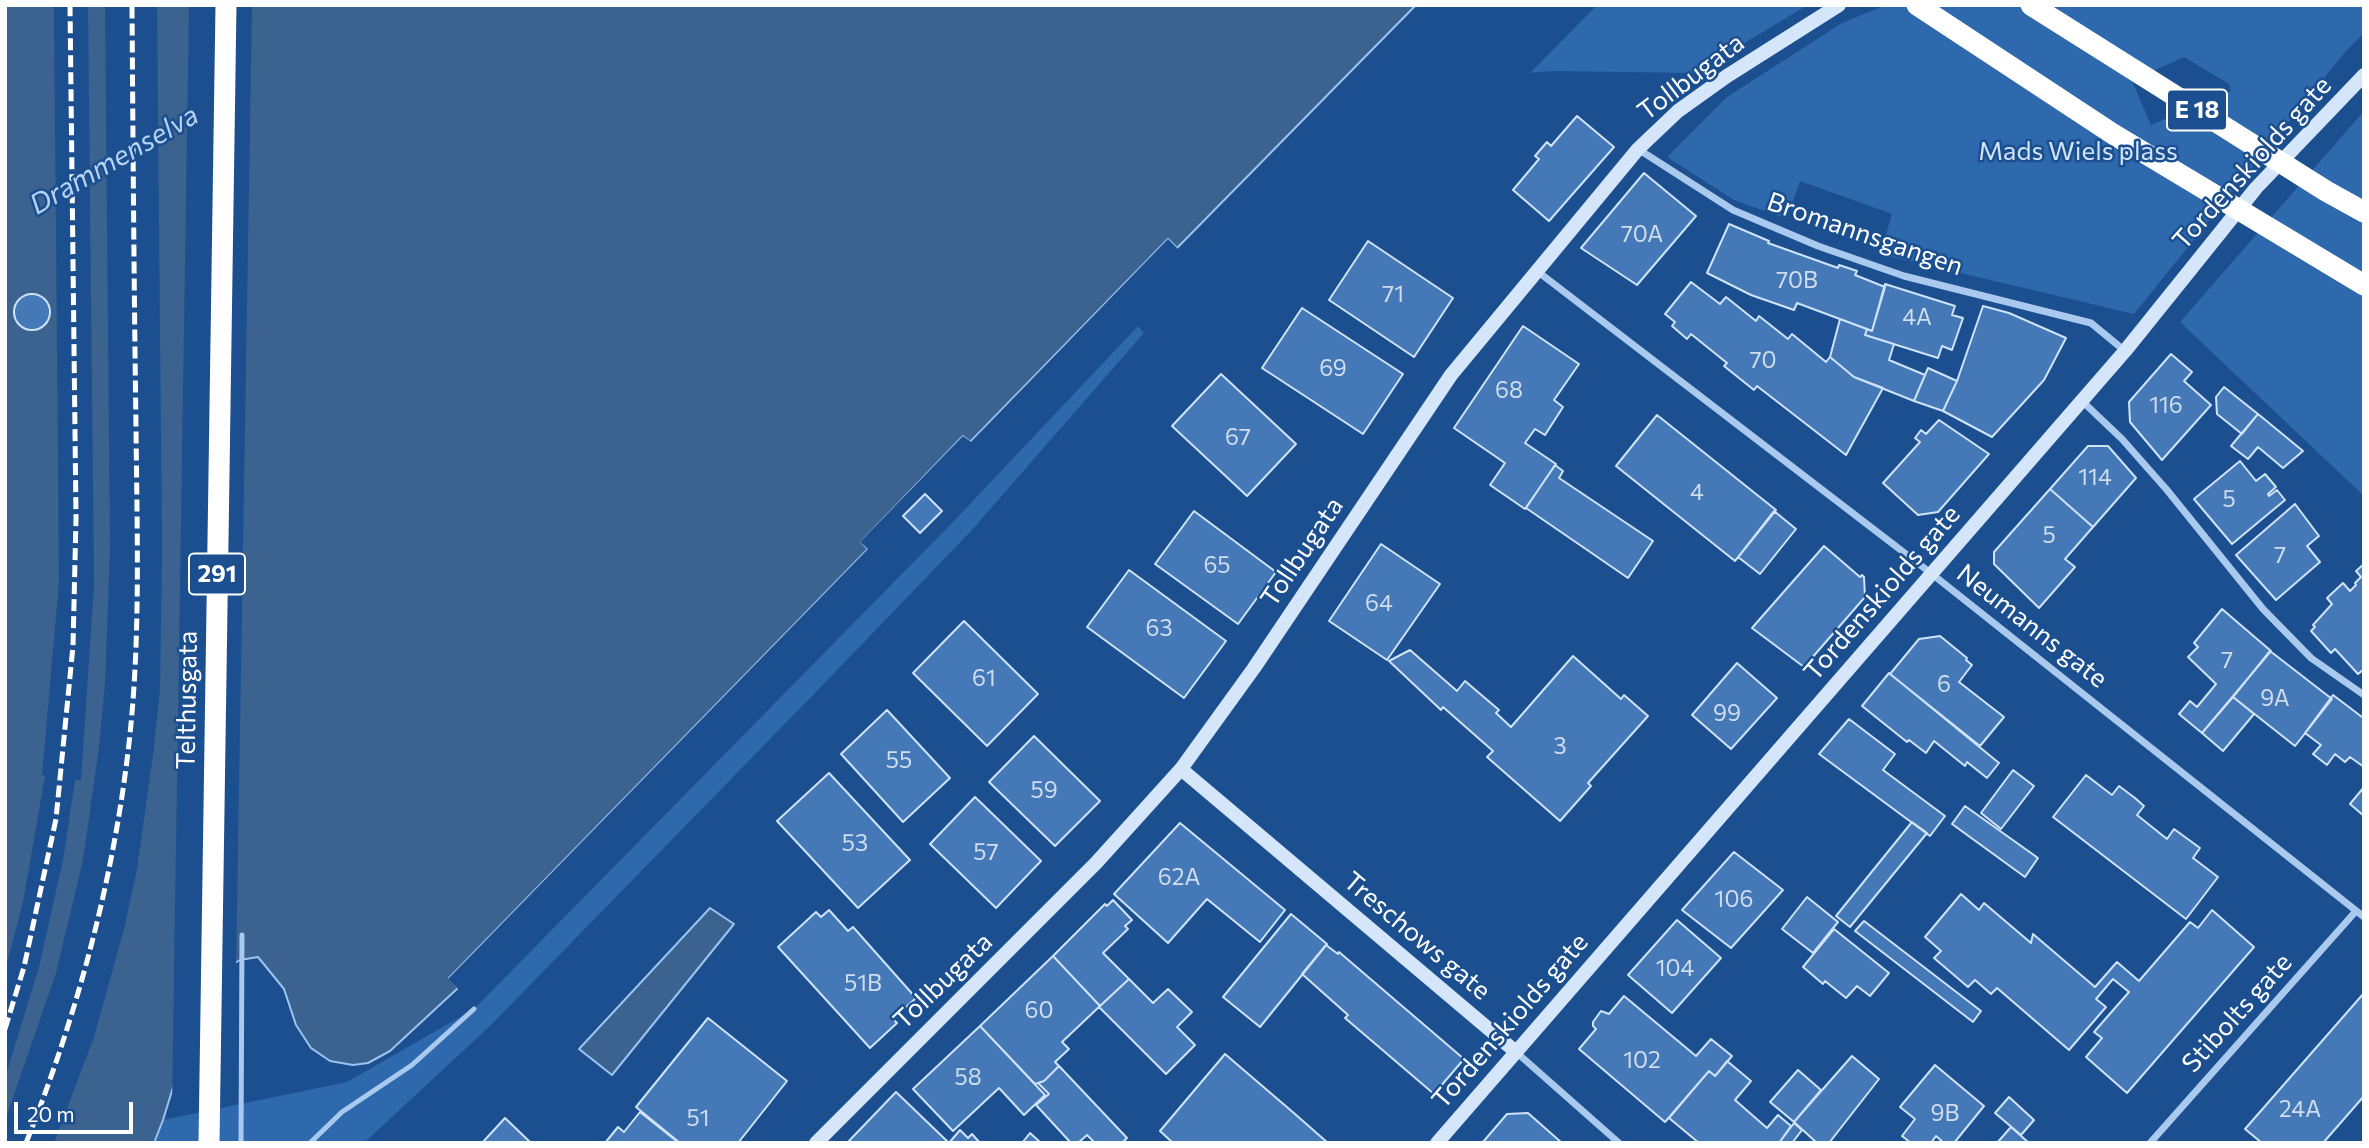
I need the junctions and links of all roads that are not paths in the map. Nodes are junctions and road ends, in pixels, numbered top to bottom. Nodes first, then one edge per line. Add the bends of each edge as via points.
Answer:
1 (226, 5) edge
2 (1839, 5) edge
3 (1917, 5) edge
4 (2031, 5) edge
5 (2364, 75) edge
6 (1638, 149) junction
7 (2364, 212) edge
8 (1536, 270) junction
9 (2364, 285) edge
10 (2125, 351) junction
11 (2082, 401) junction
12 (1932, 574) junction
13 (2364, 695) edge
14 (1181, 769) junction
15 (2356, 911) junction
16 (2364, 917) edge
17 (242, 935) dead end
18 (474, 1009) dead end
19 (1516, 1052) junction
20 (209, 1143) edge
21 (241, 1143) edge
22 (310, 1143) edge
23 (816, 1143) edge
24 (1437, 1143) edge
25 (1619, 1143) edge
26 (2150, 1143) edge

1 - 20 highway, Telthusgata / 291
2 - 6 main road, Tollbugata via 1678,111
3 - 9 highway, E 18, bridge via 2113,134
4 - 7 highway, E 18, bridge
5 - 10 main road, Tordenskiolds gate via 2256,188
6 - 8 main road, Tollbugata
6 - 10 street, Bromannsgangen via 1733,210 1818,246 1904,275 2091,323
8 - 12 street, Neumanns gate
8 - 14 main road, Tollbugata via 1451,375
10 - 11 main road, Tordenskiolds gate
11 - 12 main road, Tordenskiolds gate
11 - 13 street via 2167,490 2263,609 2311,658
12 - 15 street, Neumanns gate
12 - 19 main road, Tordenskiolds gate
14 - 19 main road, Treschows gate
14 - 23 main road, Tollbugata via 1096,863
15 - 16 street, Neumanns gate
15 - 26 street, Stibolts gate
17 - 21 lane
18 - 22 lane via 412,1066 342,1112
19 - 24 main road, Tordenskiolds gate
19 - 25 street, Treschows gate

